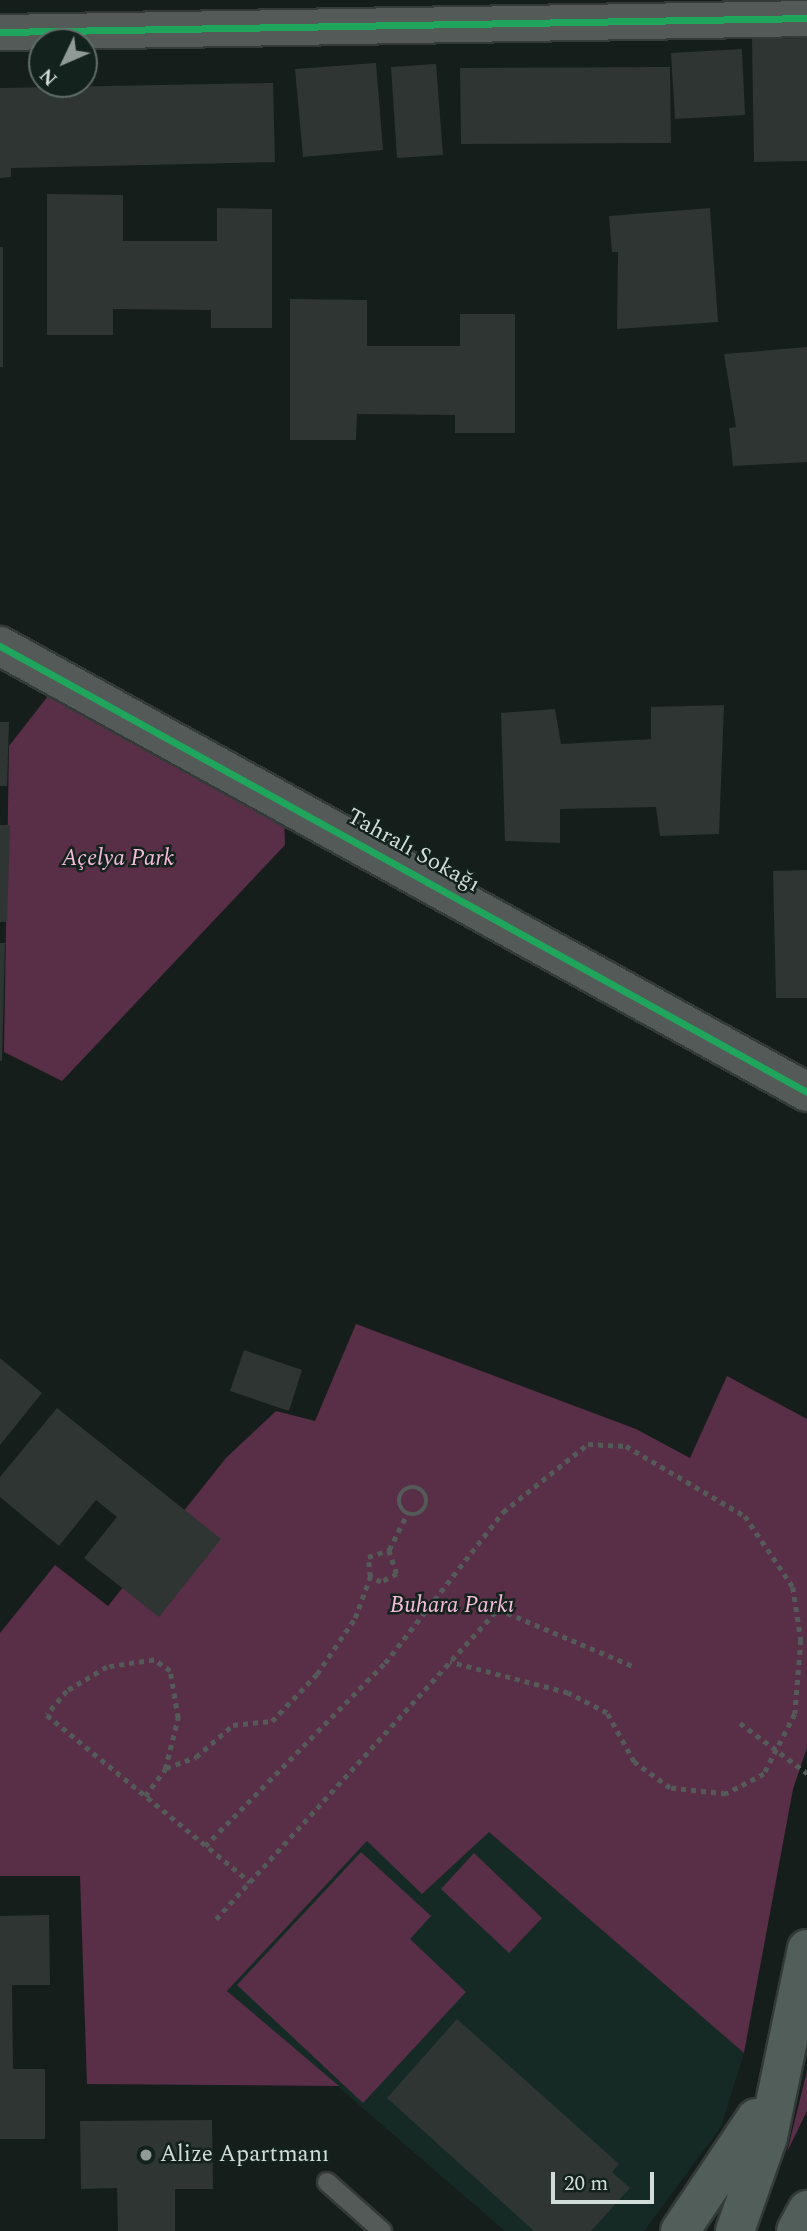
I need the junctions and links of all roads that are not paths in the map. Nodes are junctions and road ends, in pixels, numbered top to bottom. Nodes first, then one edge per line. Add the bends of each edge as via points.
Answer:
1 (512, 11) edge
2 (807, 18) edge
3 (0, 32) edge
4 (0, 646) edge
5 (807, 1091) edge
6 (807, 1949) edge
7 (781, 2074) junction
8 (327, 2182) dead end
9 (807, 2210) edge
10 (382, 2231) edge
11 (680, 2231) edge
12 (735, 2231) edge
13 (796, 2231) edge

1 - 2 street
1 - 3 street
4 - 5 street, Tahralı Sokağı
6 - 7 main road
7 - 11 main road via 730,2165
7 - 12 main road via 768,2137
8 - 10 lane
9 - 13 main road

